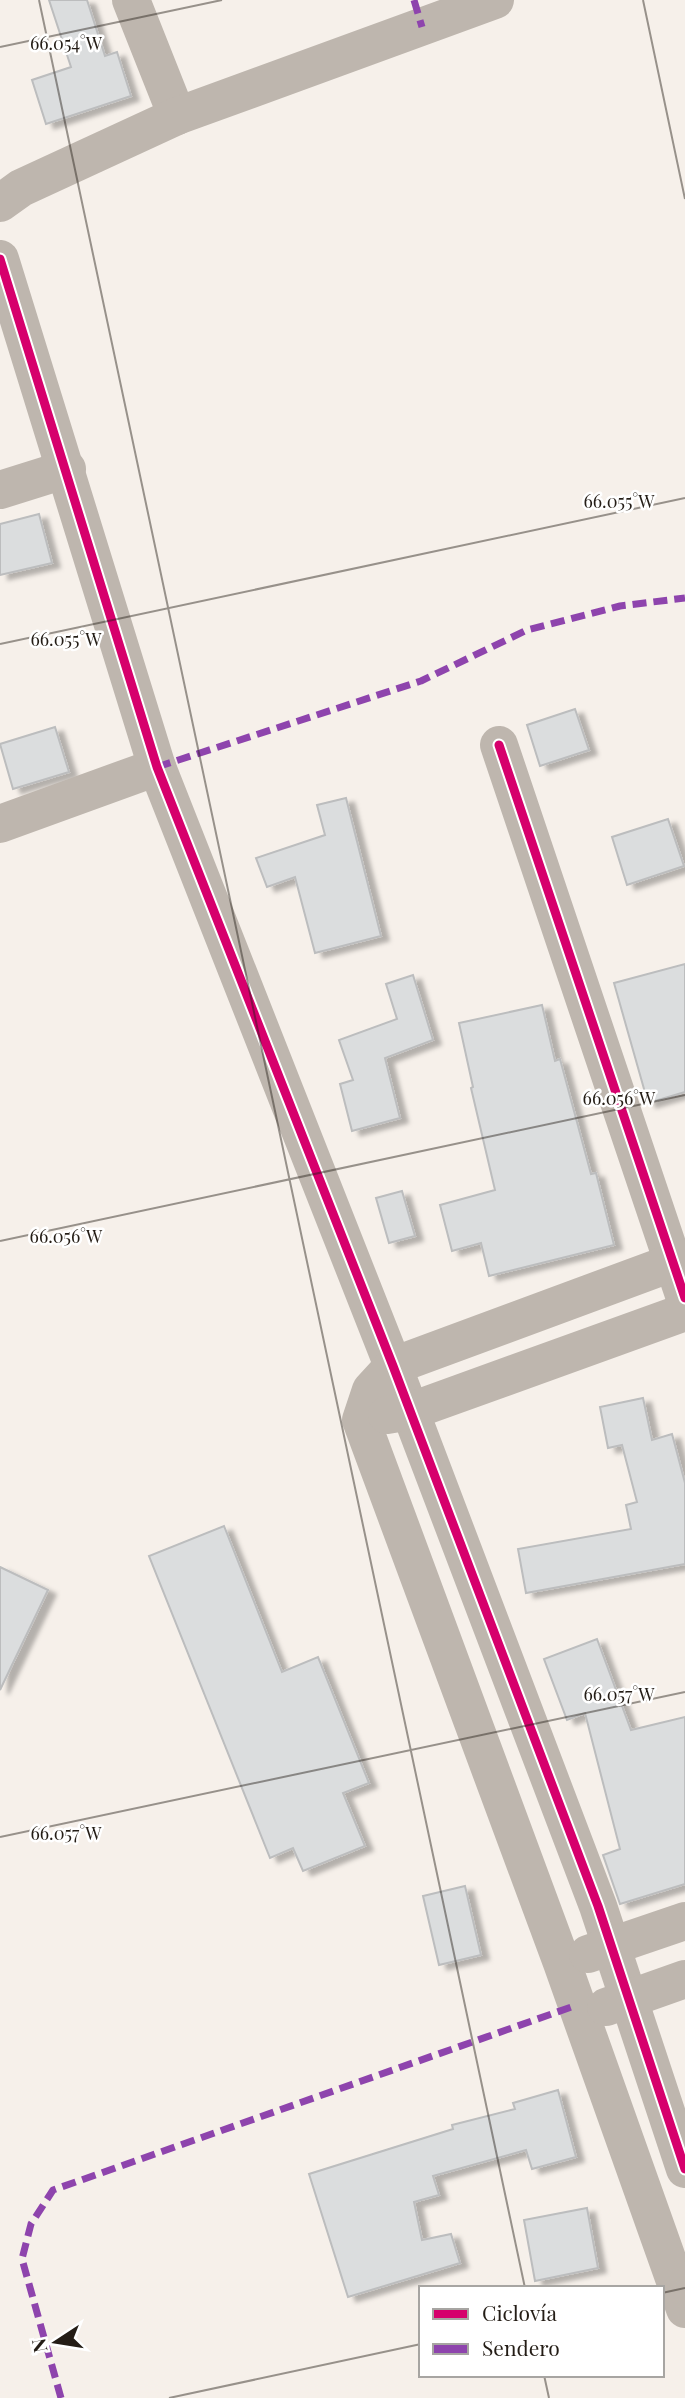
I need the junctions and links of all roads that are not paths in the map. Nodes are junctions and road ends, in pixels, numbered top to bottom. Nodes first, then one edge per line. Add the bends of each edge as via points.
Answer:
1 (131, 0) edge
2 (495, 0) edge
3 (177, 117) junction
4 (0, 203) edge
5 (0, 258) edge
6 (66, 469) junction
7 (0, 490) edge
8 (499, 745) dead end
9 (157, 767) junction
10 (0, 824) edge
11 (678, 1260) edge
12 (685, 1298) edge
13 (685, 1312) edge
14 (393, 1366) junction
15 (411, 1411) junction
16 (361, 1420) junction
17 (685, 1921) edge
18 (611, 1946) junction
19 (562, 1963) junction
20 (685, 1979) edge
21 (629, 1999) junction
22 (581, 2016) junction
23 (685, 2169) edge
24 (685, 2309) edge

1 - 3 street
2 - 3 street
3 - 4 street via 21,188
5 - 6 street
6 - 7 street
6 - 9 street
8 - 11 street
9 - 10 street
9 - 14 street
11 - 12 street
11 - 14 street
13 - 15 street
14 - 15 street
14 - 16 street via 370,1390
15 - 16 street
15 - 18 street
16 - 19 street
17 - 18 street
18 - 19 street
18 - 21 street
19 - 22 street
20 - 21 street
21 - 22 street
21 - 23 street
22 - 24 street

